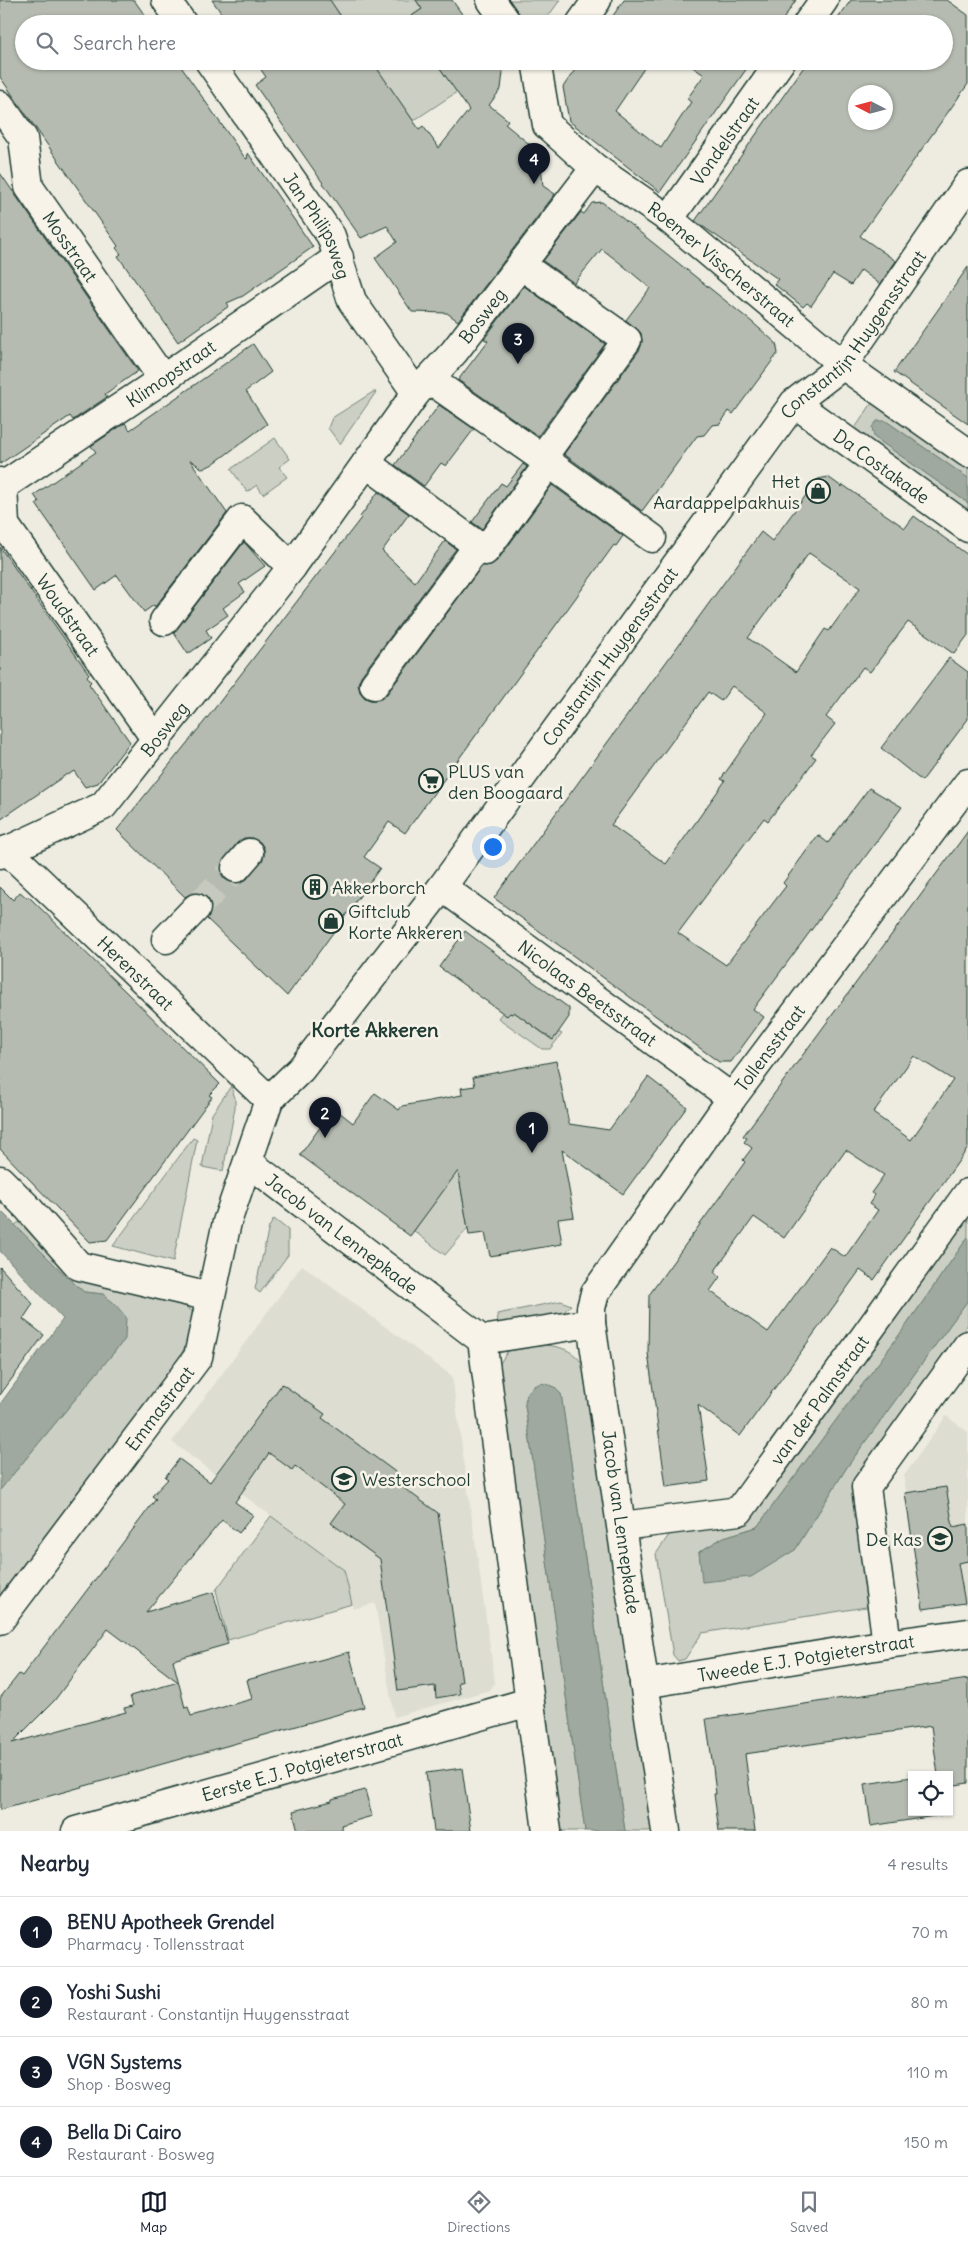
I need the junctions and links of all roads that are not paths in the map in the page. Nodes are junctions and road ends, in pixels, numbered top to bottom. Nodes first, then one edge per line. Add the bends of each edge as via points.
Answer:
1 (166, 0) edge
2 (491, 0) edge
3 (597, 0) edge
4 (824, 0) edge
5 (177, 15) edge
6 (502, 15) edge
7 (586, 15) edge
8 (813, 15) edge
9 (215, 70) edge
10 (538, 70) edge
11 (775, 70) edge
12 (0, 105) edge
13 (595, 168) junction
14 (968, 184) edge
15 (669, 219) junction
16 (339, 257) junction
17 (521, 265) junction
18 (843, 365) junction
19 (163, 379) junction
20 (423, 386) junction
21 (794, 403) junction
22 (968, 453) edge
23 (545, 461) junction
24 (366, 463) junction
25 (2, 484) edge
26 (968, 528) edge
27 (652, 538) dead end
28 (478, 546) junction
29 (292, 567) junction
30 (164, 620) dead end
31 (374, 685) dead end
32 (157, 741) junction
33 (968, 783) edge
34 (3, 852) edge
35 (442, 887) junction
36 (196, 908) tunnel mouth
37 (166, 939) dead end
38 (732, 1098) junction
39 (269, 1100) junction
40 (248, 1162) junction
41 (0, 1180) edge
42 (968, 1193) edge
43 (210, 1297) junction
44 (591, 1323) junction
45 (482, 1340) junction
46 (968, 1345) edge
47 (622, 1526) junction
48 (0, 1620) edge
49 (968, 1633) edge
50 (887, 1644) junction
51 (644, 1684) junction
52 (529, 1702) junction
53 (76, 1831) edge
54 (547, 1831) edge
55 (666, 1831) edge

1 - 5 street
2 - 6 street
3 - 7 street
4 - 8 street
9 - 16 street, Jan Philipsweg via 331,236
10 - 13 street via 547,125
11 - 15 street, Vondelstraat
12 - 19 street, Mosstraat via 23,138 28,187
13 - 15 street, Roemer Visscherstraat
13 - 17 street, Bosweg
14 - 18 street, Constantijn Huygensstraat
15 - 18 street, Roemer Visscherstraat
16 - 19 street, Klimopstraat
16 - 20 street, Jan Philipsweg via 352,301
17 - 20 street, Bosweg via 454,352
17 - 23 street via 627,340
18 - 21 street, Constantijn Huygensstraat
18 - 22 street
19 - 25 street, Klimopstraat
20 - 23 street, Jan Philipsweg
20 - 24 street, Bosweg
21 - 26 street, Da Costakade
21 - 35 street, Constantijn Huygensstraat
23 - 27 street, Jan Philipsweg
23 - 28 street via 485,551
24 - 28 street
24 - 29 street, Bosweg
25 - 32 street, Woudstraat via 5,525
28 - 31 street
29 - 30 street via 242,519
29 - 32 street, Bosweg
32 - 34 street, Bosweg via 104,806
33 - 38 street, Tollensstraat
34 - 39 street, Herenstraat
35 - 38 street, Nicolaas Beetsstraat
35 - 39 street, Constantijn Huygensstraat via 301,1069
36 - 37 street
38 - 44 street, Tollensstraat via 595,1293
39 - 40 street, Constantijn Huygensstraat
40 - 43 street, Emmastraat via 227,1222
40 - 45 street, Jacob van Lennepkade
41 - 43 street via 79,1266
42 - 47 street, van der Palmstraat via 739,1511
43 - 48 street, Emmastraat via 198,1357
44 - 45 street
44 - 47 street, Jacob van Lennepkade
45 - 52 street
46 - 50 street via 866,1487
47 - 51 street, Jacob van Lennepkade
49 - 50 street, Tweede E.J. Potgieterstraat
50 - 51 street, Tweede E.J. Potgieterstraat
51 - 55 street, Jacob van Lennepkade
52 - 53 street, Eerste E.J. Potgieterstraat
52 - 54 street

